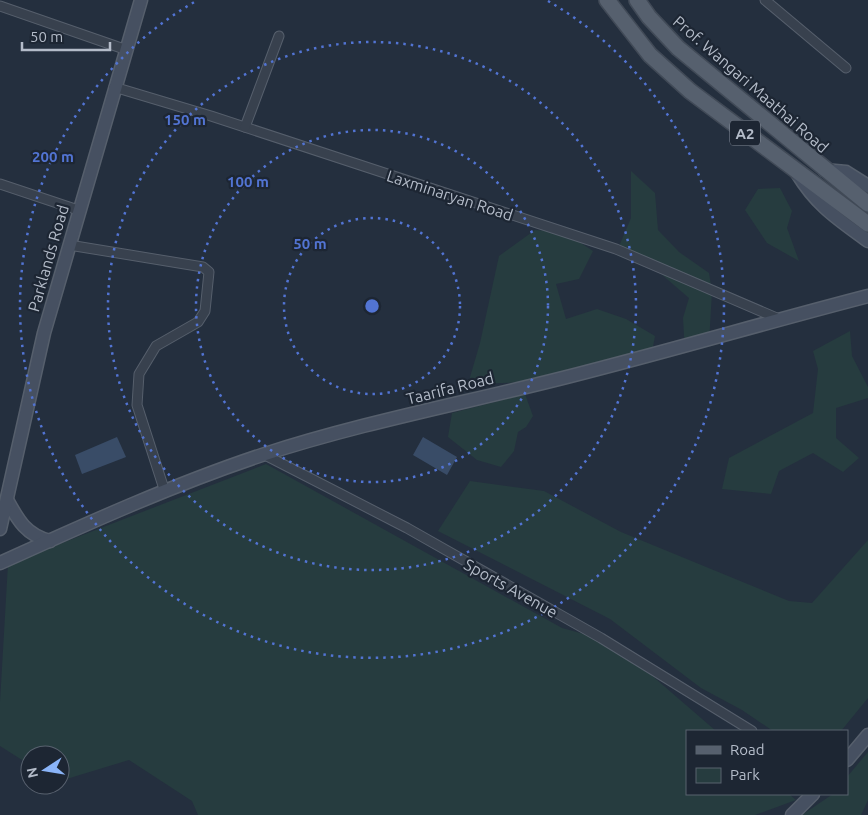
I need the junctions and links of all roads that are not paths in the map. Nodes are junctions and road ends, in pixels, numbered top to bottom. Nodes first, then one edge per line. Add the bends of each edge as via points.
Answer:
1 (141, 0) edge
2 (607, 0) edge
3 (637, 0) edge
4 (765, 0) edge
5 (0, 6) edge
6 (279, 36) dead end
7 (127, 50) junction
8 (846, 68) dead end
9 (114, 87) junction
10 (245, 127) junction
11 (824, 170) junction
12 (796, 172) junction
13 (0, 184) edge
14 (868, 186) edge
15 (868, 204) edge
16 (78, 210) junction
17 (868, 224) edge
18 (868, 241) edge
19 (69, 245) junction
20 (868, 296) edge
21 (779, 319) junction
22 (265, 455) junction
23 (165, 492) junction
24 (7, 500) junction
25 (0, 525) edge
26 (50, 541) junction
27 (0, 563) edge
28 (750, 730) edge
29 (868, 735) edge
30 (848, 759) edge
31 (812, 795) edge
32 (792, 815) edge

1 - 7 street, Parklands Road
2 - 12 main road, A2 via 664,69
3 - 11 main road, Prof. Wangari Maathai Road / A2 via 678,48
4 - 8 street
5 - 7 street
6 - 10 street
7 - 9 street, Parklands Road
9 - 10 street, Laxminaryan Road
9 - 16 street, Parklands Road
10 - 21 street, Laxminaryan Road via 616,249
11 - 14 street, Prof. Wangari Maathai Road via 846,172
11 - 15 main road, Prof. Wangari Maathai Road / A2
12 - 17 main road, A2
12 - 18 street via 821,206
13 - 16 street
16 - 19 street, Parklands Road
19 - 23 street via 203,268 209,272 205,311 198,322 156,346 139,374 137,406
19 - 24 street, Parklands Road via 27,399
20 - 21 street, Taarifa Road
21 - 22 street, Taarifa Road
22 - 23 street, Taarifa Road
22 - 28 street, Sports Avenue via 407,528 601,638
23 - 26 street, Taarifa Road
24 - 25 street, Parklands Road
24 - 26 street via 27,532
26 - 27 street, Taarifa Road
29 - 30 street
31 - 32 street

